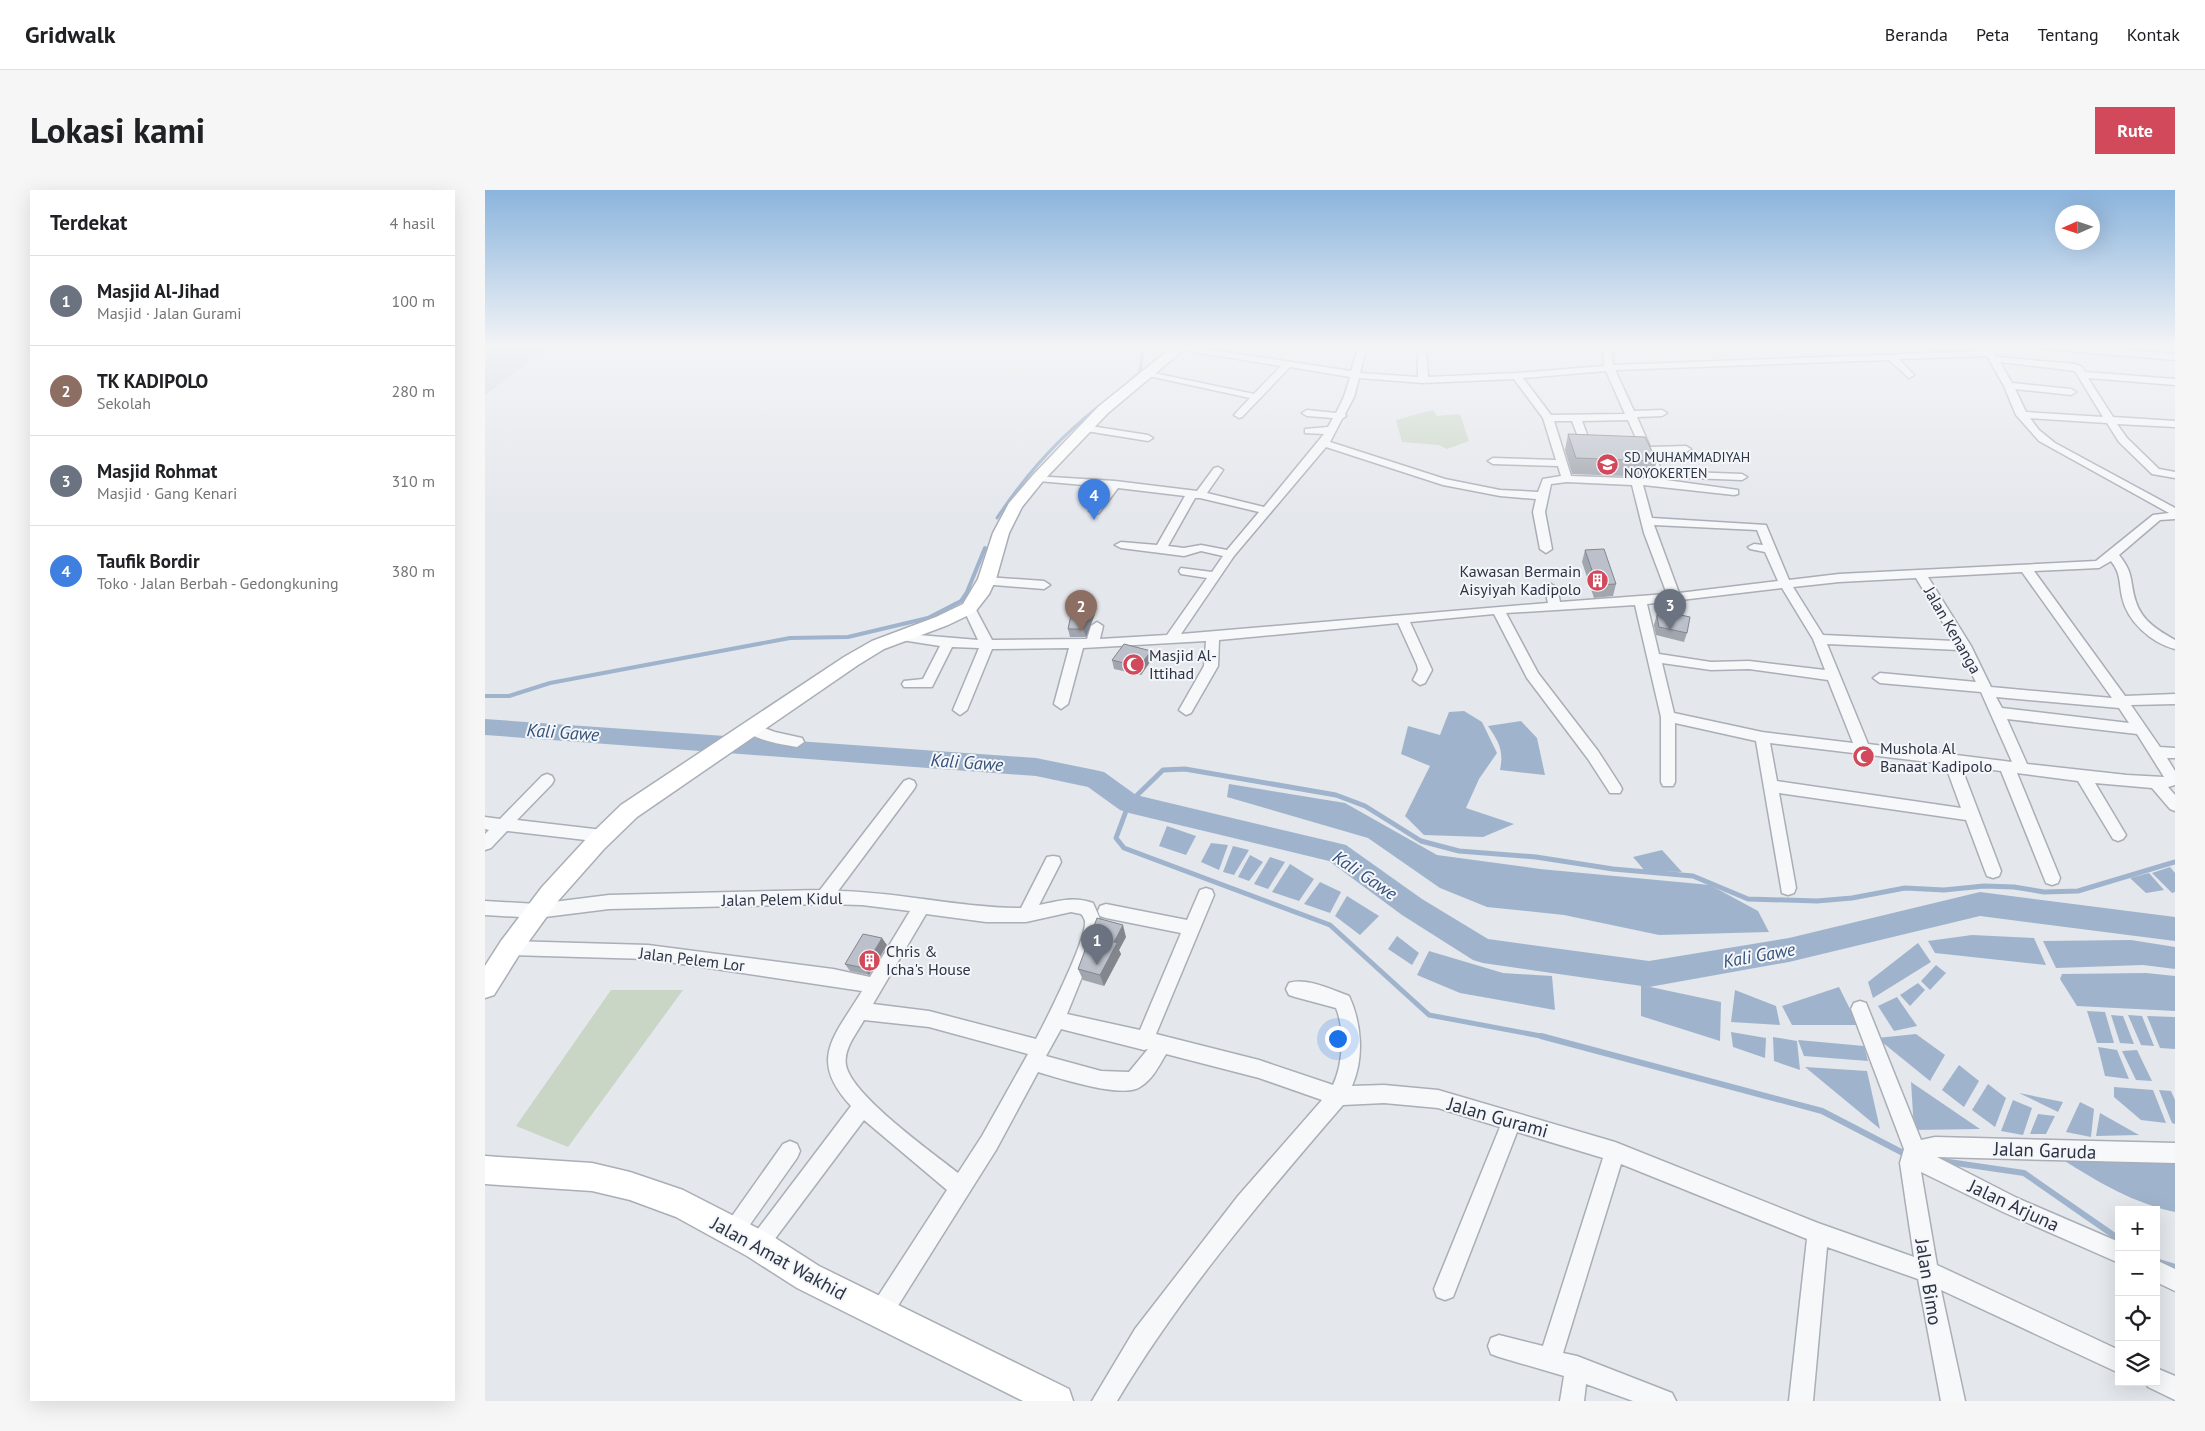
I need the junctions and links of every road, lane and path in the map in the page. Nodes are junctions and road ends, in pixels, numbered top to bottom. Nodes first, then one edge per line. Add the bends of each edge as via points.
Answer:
1 (1114, 402) edge
2 (1252, 402) edge
3 (1346, 402) edge
4 (1536, 402) edge
5 (1625, 402) edge
6 (2015, 402) edge
7 (2099, 402) edge
8 (1307, 413) dead end
9 (1662, 413) dead end
10 (1239, 415) dead end
11 (1631, 415) junction
12 (2021, 415) junction
13 (1341, 416) junction
14 (1548, 418) junction
15 (1576, 418) junction
16 (2111, 420) junction
17 (2175, 424) edge
18 (1084, 428) junction
19 (1332, 429) junction
20 (1309, 431) dead end
21 (1149, 438) dead end
22 (1324, 443) junction
23 (1601, 449) edge
24 (1686, 449) dead end
25 (1628, 450) edge
26 (1647, 450) junction
27 (1493, 461) dead end
28 (1562, 463) junction
29 (1218, 470) dead end
30 (2175, 475) edge
31 (1742, 477) dead end
32 (1037, 478) junction
33 (1567, 479) junction
34 (1660, 479) junction
35 (1637, 482) junction
36 (1115, 484) junction
37 (1734, 492) dead end
38 (1196, 494) junction
39 (1542, 496) junction
40 (2154, 502) junction
41 (1095, 511) dead end
42 (1268, 511) junction
43 (2175, 512) edge
44 (2157, 516) junction
45 (2175, 516) edge
46 (1647, 521) junction
47 (1121, 545) dead end
48 (1754, 548) dead end
49 (1161, 549) junction
50 (1546, 549) dead end
51 (1771, 549) junction
52 (1230, 554) junction
53 (2112, 556) junction
54 (2026, 569) junction
55 (1185, 571) dead end
56 (1919, 573) junction
57 (1215, 576) junction
58 (986, 581) junction
59 (1044, 584) dead end
60 (1785, 584) junction
61 (1551, 588) dead end
62 (1674, 597) junction
63 (1640, 601) junction
64 (1555, 607) junction
65 (969, 608) junction
66 (1498, 610) junction
67 (1402, 618) junction
68 (1097, 626) dead end
69 (900, 636) junction
70 (1213, 636) junction
71 (1171, 639) junction
72 (1819, 639) junction
73 (948, 642) junction
74 (1093, 643) junction
75 (987, 644) junction
76 (1077, 644) junction
77 (2175, 645) edge
78 (1965, 646) junction
79 (1654, 658) junction
80 (1834, 676) junction
81 (1880, 678) dead end
82 (1421, 680) dead end
83 (909, 684) dead end
84 (1986, 690) junction
85 (2175, 699) edge
86 (2122, 702) junction
87 (1061, 704) dead end
88 (960, 710) dead end
89 (1187, 710) dead end
90 (1999, 713) junction
91 (1667, 717) junction
92 (2141, 729) junction
93 (748, 730) junction
94 (1762, 738) junction
95 (797, 742) dead end
96 (1863, 750) junction
97 (2156, 752) junction
98 (2175, 753) edge
99 (1951, 760) junction
100 (2015, 767) junction
101 (2083, 776) junction
102 (547, 780) dead end
103 (1668, 782) dead end
104 (2157, 783) junction
105 (909, 785) dead end
106 (1770, 786) junction
107 (1615, 789) dead end
108 (2175, 805) edge
109 (1971, 815) junction
110 (485, 824) edge
111 (503, 825) junction
112 (2118, 835) dead end
113 (603, 836) junction
114 (485, 844) edge
115 (1053, 862) dead end
116 (1993, 871) dead end
117 (2052, 878) dead end
118 (1788, 888) dead end
119 (1206, 895) dead end
120 (824, 897) junction
121 (485, 908) edge
122 (921, 908) junction
123 (1106, 910) dead end
124 (537, 911) junction
125 (1026, 915) junction
126 (1193, 928) junction
127 (510, 948) junction
128 (873, 985) junction
129 (485, 987) edge
130 (1295, 989) dead end
131 (1860, 1009) dead end
132 (859, 1011) junction
133 (1056, 1020) junction
134 (1153, 1043) junction
135 (1037, 1055) junction
136 (1338, 1096) junction
137 (863, 1106) junction
138 (1512, 1121) junction
139 (790, 1151) dead end
140 (1615, 1152) junction
141 (2175, 1153) edge
142 (1912, 1157) junction
143 (485, 1170) edge
144 (961, 1188) junction
145 (1818, 1233) junction
146 (745, 1239) junction
147 (2115, 1251) edge
148 (1927, 1272) junction
149 (2160, 1273) edge
150 (2175, 1280) edge
151 (1445, 1289) dead end
152 (881, 1312) junction
153 (1499, 1346) dead end
154 (1550, 1359) junction
155 (2115, 1360) edge
156 (1577, 1367) junction
157 (2160, 1381) edge
158 (2175, 1388) edge
159 (1057, 1401) edge
160 (1104, 1401) edge
161 (1572, 1401) edge
162 (1663, 1401) edge
163 (1801, 1401) edge
164 (1953, 1401) edge

1 - 18 main road
2 - 10 street
3 - 13 street
4 - 14 street
5 - 11 street
6 - 12 street
7 - 16 street
8 - 13 street
9 - 11 street
11 - 15 street
11 - 26 street
12 - 16 street
12 - 40 street via 2040,438
13 - 19 street
14 - 15 street
14 - 28 street
15 - 23 street via 1587,448
16 - 17 street
16 - 30 street via 2123,440 2151,468
18 - 21 street
18 - 32 main road
19 - 20 street
19 - 22 street
22 - 39 street via 1443,482 1500,493
22 - 42 street
24 - 26 street
25 - 26 street
26 - 34 street
27 - 28 street
28 - 33 street
29 - 38 street
31 - 34 street
32 - 36 street
32 - 58 main road via 1015,506 1001,533
33 - 35 street
33 - 39 street via 1547,481
34 - 35 street
34 - 37 street
35 - 46 street
36 - 38 street
36 - 41 street
38 - 42 street
38 - 49 street
39 - 50 street via 1539,512
40 - 43 street
40 - 44 street
42 - 52 street
44 - 45 street
44 - 53 street
46 - 51 street via 1757,526 1764,531
46 - 62 street
47 - 49 street
48 - 51 street
49 - 52 street via 1184,552 1201,548
51 - 60 street
52 - 57 street
53 - 54 street via 2099,564
53 - 77 street via 2127,576 2130,604 2137,616 2150,631
54 - 56 street
54 - 86 street
55 - 57 street
56 - 60 street
56 - 78 street, Jalan Kenanga
57 - 71 street
58 - 59 street
58 - 65 main road
60 - 62 street
60 - 72 street
61 - 64 street
62 - 63 street
63 - 64 street
63 - 79 street
64 - 66 street
65 - 69 main road via 942,622
65 - 75 street
66 - 67 street
66 - 107 street via 1541,689 1593,755
67 - 70 street
67 - 82 street via 1424,665
68 - 74 street
69 - 73 street
69 - 93 main road via 851,661
70 - 71 street
70 - 89 street via 1211,666
71 - 74 street
72 - 78 street
72 - 80 street
73 - 75 street
73 - 83 street via 927,684
74 - 76 street
75 - 76 street
75 - 88 street
76 - 87 street
78 - 84 street, Jalan Kenanga
79 - 80 street
79 - 91 street
80 - 96 street
81 - 84 street
84 - 86 street
84 - 90 street, Jalan Kenanga
85 - 86 street
86 - 92 street
90 - 92 street
90 - 100 street, Jalan Kenanga
91 - 94 street
91 - 103 street
92 - 97 street
93 - 95 street
93 - 113 main road via 663,786 629,811
94 - 96 street
94 - 106 street
96 - 99 street
97 - 98 street
97 - 104 street via 2172,778 2168,782
99 - 100 street
99 - 109 street
100 - 101 street
100 - 117 street, Jalan Kenanga
101 - 104 street
101 - 112 street
102 - 111 street
104 - 108 street
105 - 120 street
106 - 109 street
106 - 118 street
109 - 116 street
110 - 111 street
111 - 113 street
111 - 114 street
113 - 124 main road
115 - 125 street
119 - 126 street
120 - 122 street, Jalan Pelem Kidul via 862,898
120 - 124 street, Jalan Pelem Kidul via 609,902
121 - 124 street, Jalan Pelem Kidul
122 - 125 street, Jalan Pelem Kidul via 986,915
122 - 128 street
123 - 126 street
124 - 127 main road
125 - 133 street, Jalan Pelem Kidul via 1071,906 1087,908 1093,920 1089,940
126 - 134 street
127 - 128 street, Jalan Pelem Lor via 648,952
127 - 129 main road
128 - 132 street
130 - 136 street via 1343,1002 1349,1017 1350,1069
131 - 142 street, Jalan Bimo
132 - 135 street via 929,1019
132 - 137 street via 840,1044 835,1064 840,1080
133 - 134 street, Jalan Gurami
133 - 135 street
134 - 135 street via 1145,1069 1133,1081 1101,1080
134 - 136 street, Jalan Gurami via 1259,1069
135 - 144 street
136 - 138 street, Jalan Gurami via 1384,1094 1438,1099
136 - 160 street via 1245,1203 1143,1337
137 - 144 street
137 - 146 street
138 - 140 street, Jalan Gurami
138 - 151 street
139 - 146 street
140 - 145 street, Jalan Gurami
140 - 154 street
141 - 142 street, Jalan Garuda via 1935,1147
142 - 147 street, Jalan Arjuna
142 - 148 street, Jalan Bimo
143 - 146 main road, Jalan Amat Wakhid via 592,1177 630,1186 683,1205
144 - 152 street
145 - 148 street, Jalan Gurami
145 - 163 street
146 - 152 main road, Jalan Amat Wakhid via 808,1277
148 - 155 street, Jalan Gurami
148 - 164 street, Jalan Bimo
149 - 150 street
152 - 159 main road, Jalan Amat Wakhid
153 - 154 street
154 - 156 street
156 - 161 street
156 - 162 street
157 - 158 street

